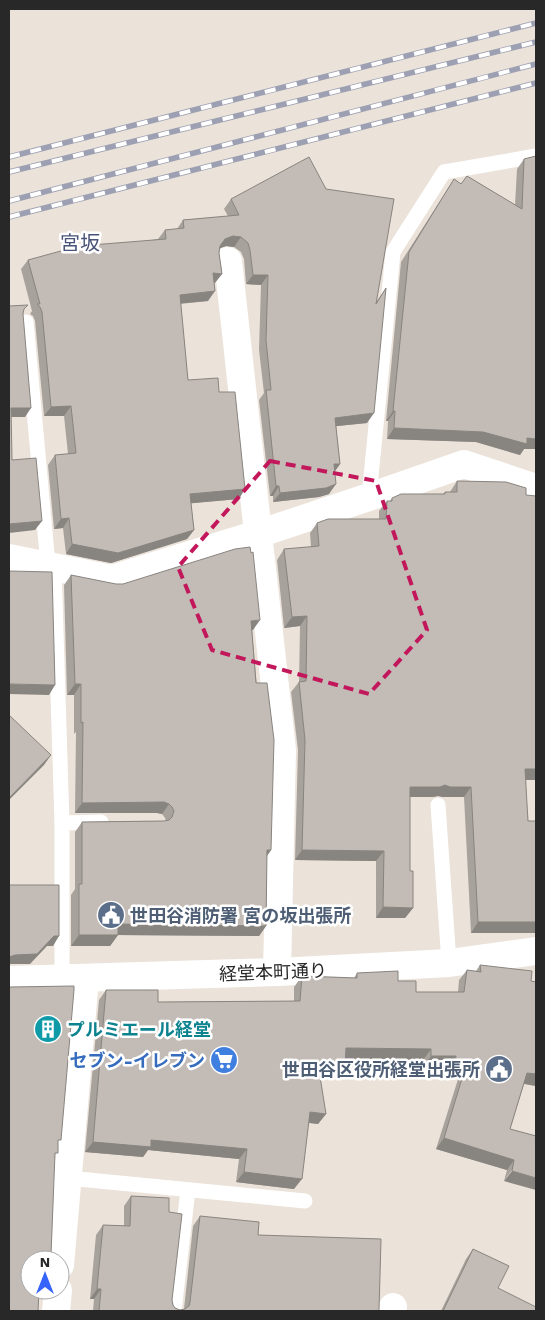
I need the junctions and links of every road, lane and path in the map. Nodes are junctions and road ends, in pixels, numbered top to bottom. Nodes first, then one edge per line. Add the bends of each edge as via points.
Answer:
1 (536, 156) edge
2 (228, 261) dead end
3 (26, 322) edge
4 (536, 488) edge
5 (369, 497) junction
6 (258, 534) junction
7 (9, 558) edge
8 (54, 568) junction
9 (438, 806) dead end
10 (119, 822) edge
11 (62, 823) junction
12 (536, 951) edge
13 (449, 963) junction
14 (277, 972) junction
15 (74, 979) junction
16 (9, 980) edge
17 (68, 1178) junction
18 (188, 1190) junction
19 (305, 1201) dead end
20 (61, 1250) edge
21 (174, 1311) edge

1 - 5 lane via 444,172 392,252
2 - 6 street
3 - 8 lane via 47,554
4 - 5 street via 464,464
5 - 6 street
6 - 8 street via 112,579
6 - 14 street via 282,750
7 - 8 street
8 - 11 lane
9 - 13 lane
10 - 11 lane
11 - 15 lane
12 - 13 street, 経堂本町通り
13 - 14 street, 経堂本町通り
14 - 15 street, 経堂本町通り
15 - 16 street, 経堂本町通り
15 - 17 street
17 - 18 lane
17 - 20 street
18 - 19 lane
18 - 21 lane

